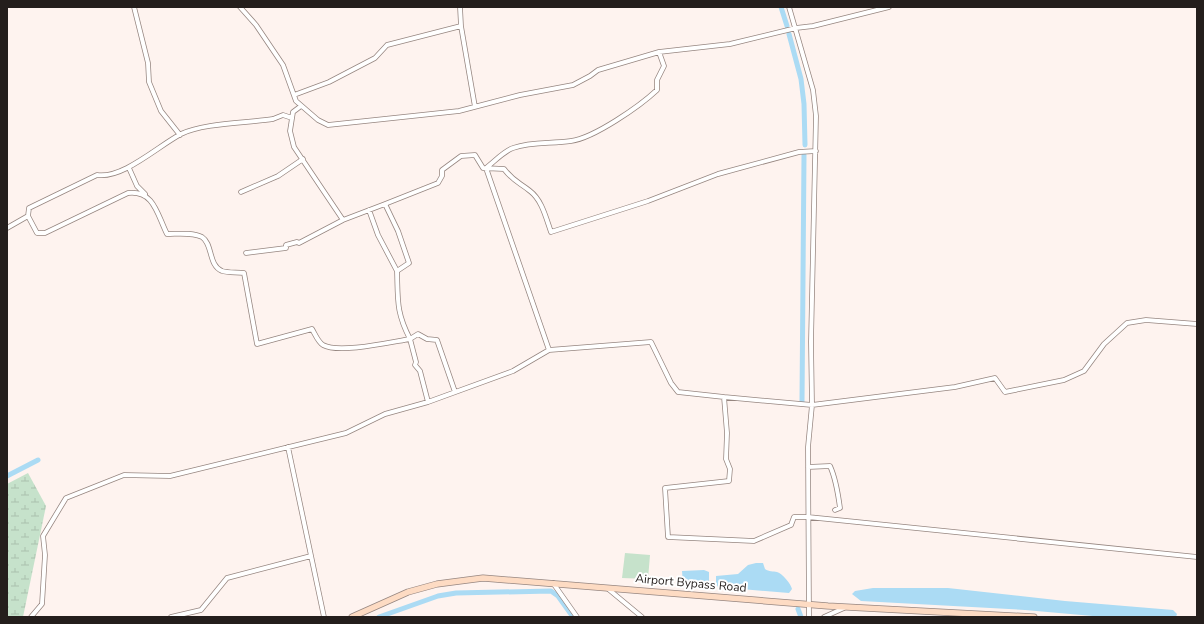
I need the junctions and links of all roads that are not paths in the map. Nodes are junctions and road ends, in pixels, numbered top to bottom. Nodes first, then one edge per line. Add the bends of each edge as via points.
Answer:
1 (134, 7) edge
2 (241, 7) edge
3 (460, 7) edge
4 (789, 7) edge
5 (889, 7) edge
6 (461, 26) junction
7 (796, 28) junction
8 (659, 52) junction
9 (294, 95) junction
10 (301, 106) junction
11 (475, 107) junction
12 (292, 118) junction
13 (180, 135) junction
14 (816, 151) junction
15 (303, 159) junction
16 (129, 168) junction
17 (486, 168) junction
18 (241, 192) dead end
19 (147, 196) junction
20 (385, 204) junction
21 (369, 210) junction
22 (28, 216) junction
23 (343, 220) junction
24 (7, 228) edge
25 (246, 253) dead end
26 (398, 271) junction
27 (1197, 324) edge
28 (410, 338) junction
29 (549, 350) junction
30 (455, 392) junction
31 (724, 398) junction
32 (428, 402) junction
33 (812, 405) junction
34 (288, 447) junction
35 (808, 467) junction
36 (835, 510) dead end
37 (808, 517) junction
38 (311, 556) junction
39 (1197, 557) edge
40 (553, 583) junction
41 (605, 586) junction
42 (807, 604) junction
43 (852, 607) junction
44 (31, 617) edge
45 (171, 617) edge
46 (324, 617) edge
47 (352, 617) edge
48 (577, 617) edge
49 (642, 617) edge
50 (809, 617) edge
51 (824, 617) edge
52 (1034, 617) edge

1 - 13 street via 148,63 149,82 161,111
2 - 9 street via 283,65
3 - 6 street
4 - 7 street
5 - 7 street
6 - 9 street via 387,45 375,58 329,82
6 - 11 street
7 - 8 street via 730,44
7 - 14 street via 814,90
8 - 11 street via 598,70 574,85
8 - 17 street via 664,66 657,80 658,90 646,101 591,134 571,141 541,142 512,148
9 - 10 street
10 - 11 street via 328,125 459,111
10 - 12 street via 293,112
12 - 13 street via 283,115 273,119 194,129
12 - 15 street via 290,131 294,146
13 - 16 street
14 - 17 street via 799,152 718,174 648,201 550,232 540,203 531,191 512,180 504,169
14 - 33 street
15 - 18 street via 278,176
15 - 23 street
16 - 19 street via 138,186
16 - 22 street via 103,176 97,175 67,188 29,208
17 - 20 street via 483,168 475,155 461,156 442,170 438,183
17 - 29 street
19 - 22 street via 141,193 128,193 45,232 37,233
19 - 28 street via 167,234 202,237 215,264 222,271 244,272 257,344 312,329 321,344 328,347 350,348
20 - 21 street
20 - 26 street via 409,263
21 - 23 street
21 - 26 street via 378,235
22 - 24 street
23 - 25 street via 299,243 286,245 286,248
26 - 28 street via 399,312 401,322
27 - 33 street via 1146,320 1127,323 1104,344 1084,371 1064,380 1015,391 1005,392 995,378 955,388
28 - 30 street via 418,334 427,339 437,340
28 - 32 street via 415,365 420,371
29 - 30 street via 512,371
29 - 31 street via 651,342 669,380 678,392
30 - 32 street
31 - 33 street
31 - 37 street via 729,481 665,488 668,537 754,541 791,525 794,517
32 - 34 street via 385,414 346,433
33 - 35 street
34 - 38 street
34 - 44 street via 170,476 124,476 66,498 44,536 42,604
35 - 36 street via 830,466 840,508
35 - 37 street
37 - 39 street
37 - 42 street
38 - 45 street via 227,578 201,610
38 - 46 street
40 - 41 street, Airport Bypass Road
40 - 47 street, Airport Bypass Road via 483,578 437,584 408,592
40 - 48 street
41 - 42 street, Airport Bypass Road
41 - 49 street
42 - 43 street, Airport Bypass Road
42 - 50 street
43 - 51 street
43 - 52 street, Airport Bypass Road

